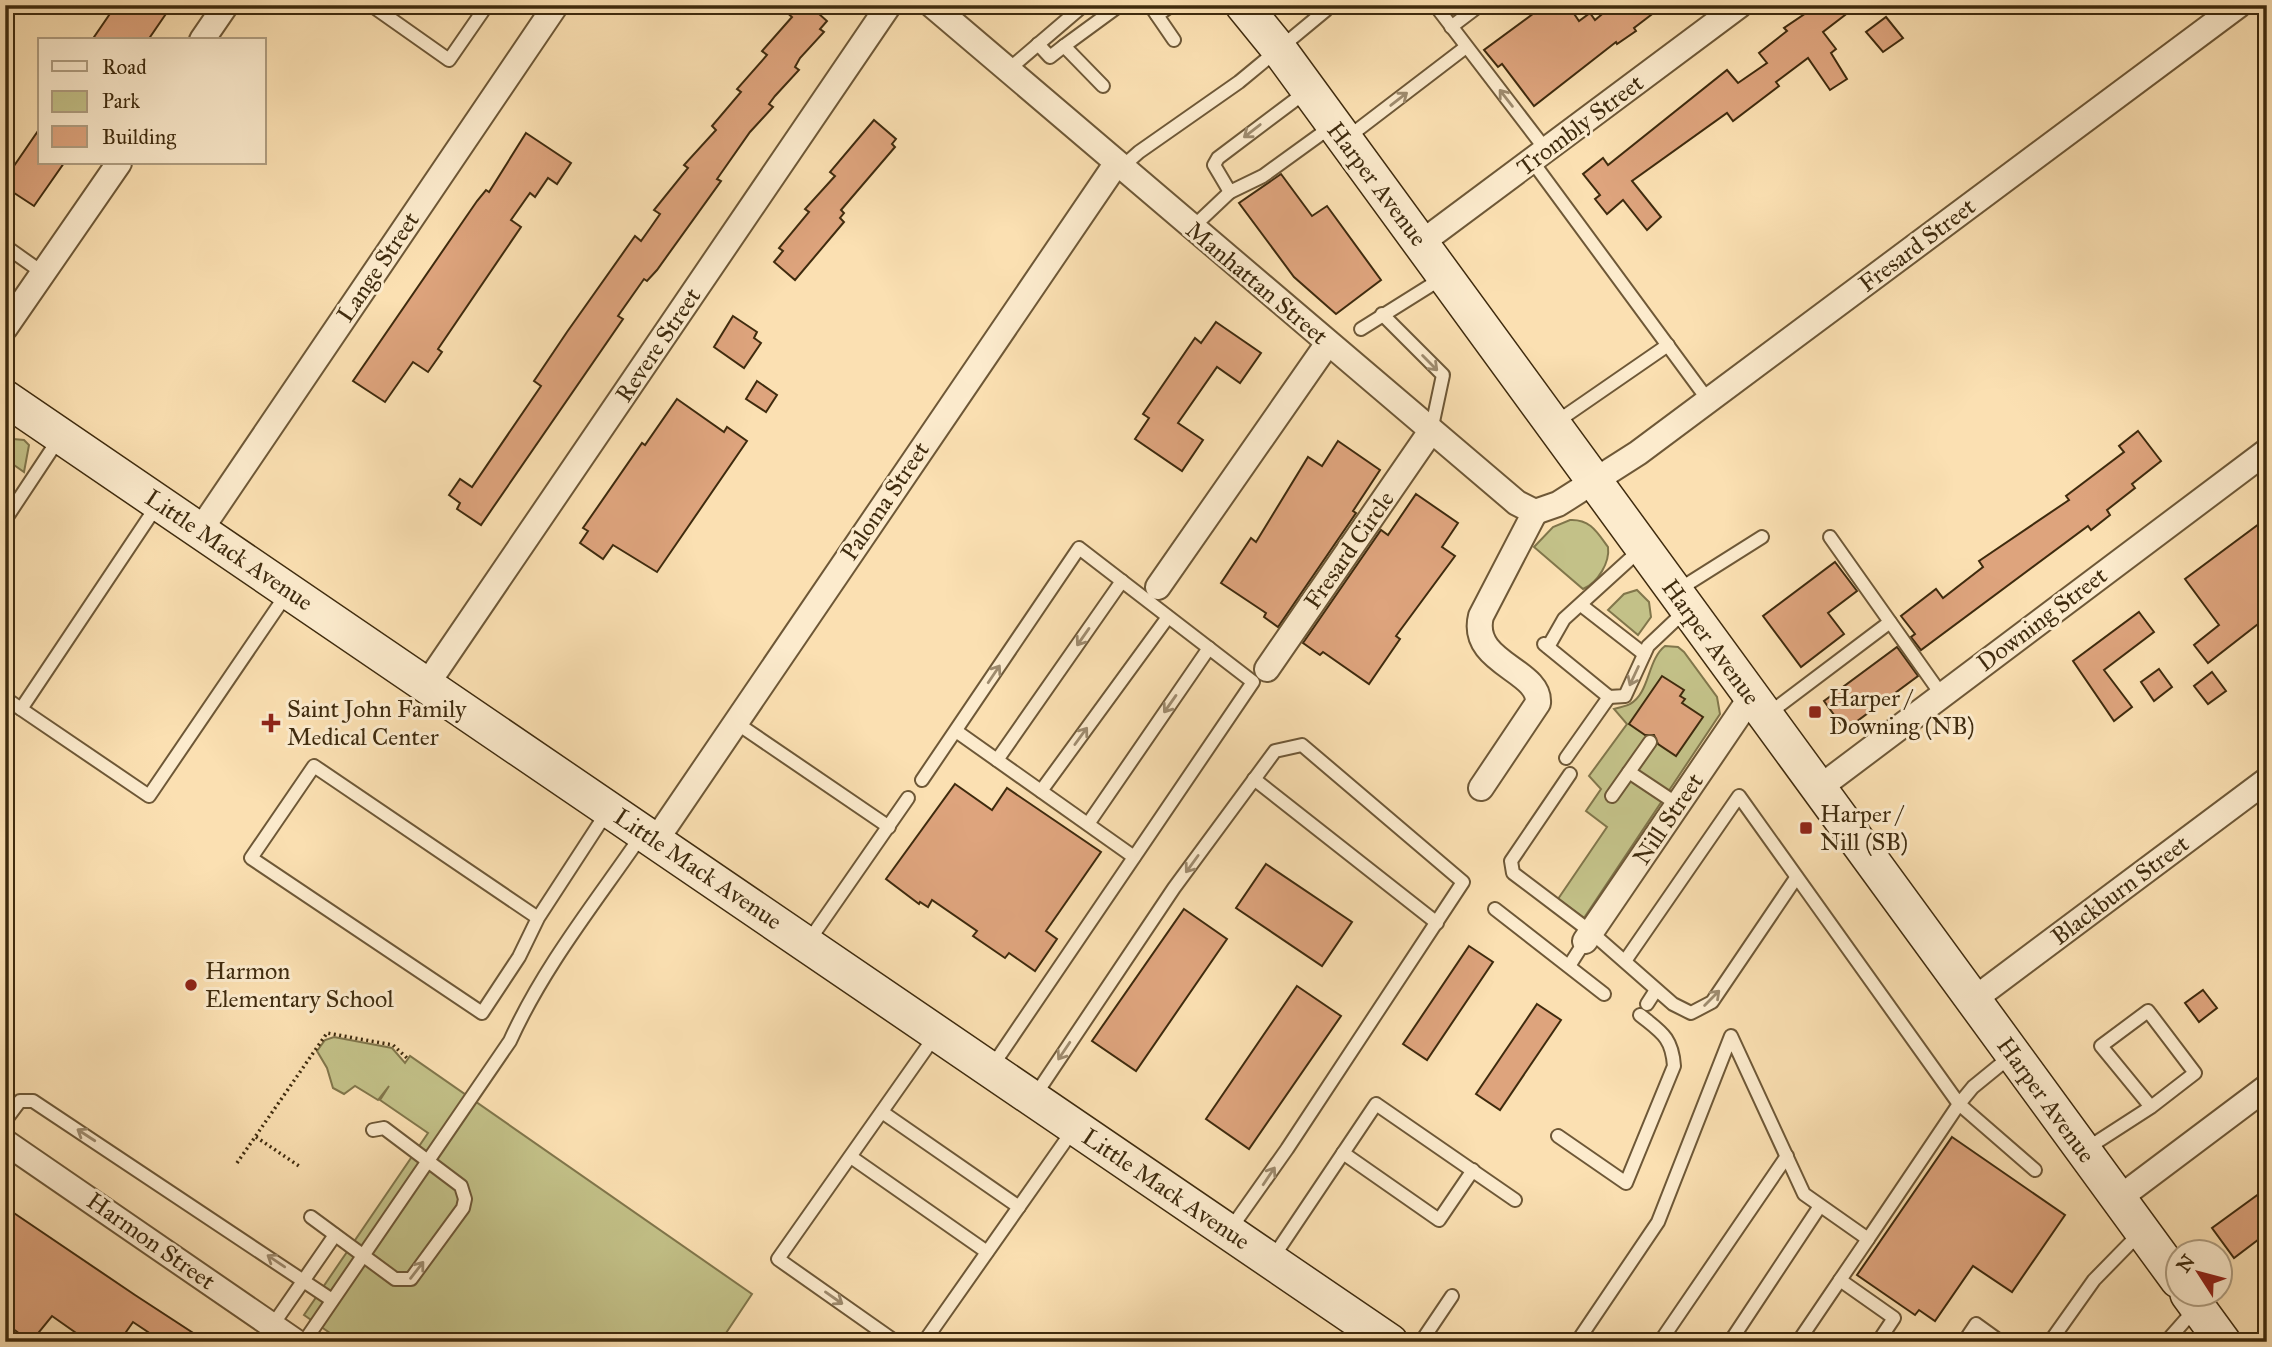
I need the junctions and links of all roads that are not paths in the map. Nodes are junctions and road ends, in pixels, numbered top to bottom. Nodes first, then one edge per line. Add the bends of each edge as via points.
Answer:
1 (226, 5) edge
2 (371, 5) edge
3 (487, 5) edge
4 (556, 5) edge
5 (889, 5) edge
6 (932, 5) edge
7 (1084, 5) edge
8 (1120, 5) edge
9 (1172, 5) edge
10 (1435, 5) edge
11 (1480, 5) edge
12 (1740, 5) edge
13 (2239, 5) edge
14 (1245, 6) edge
15 (1153, 10) edge
16 (1320, 10) edge
17 (1451, 27) junction
18 (203, 38) edge
19 (1174, 40) dead end
20 (1038, 44) junction
21 (1064, 46) junction
22 (1466, 47) junction
23 (1278, 48) junction
24 (1008, 69) junction
25 (1103, 86) dead end
26 (1307, 91) junction
27 (1338, 133) junction
28 (1539, 155) junction
29 (117, 164) edge
30 (1118, 166) junction
31 (1230, 192) junction
32 (1192, 228) junction
33 (1420, 243) junction
34 (5, 246) edge
35 (43, 273) junction
36 (1444, 276) junction
37 (1382, 314) junction
38 (5, 328) edge
39 (1361, 329) dead end
40 (1328, 342) junction
41 (1668, 345) junction
42 (1708, 400) junction
43 (12, 407) edge
44 (1552, 425) junction
45 (1432, 430) junction
46 (60, 436) junction
47 (2267, 451) edge
48 (1595, 483) junction
49 (159, 503) junction
50 (1535, 512) junction
51 (5, 520) edge
52 (201, 529) junction
53 (1762, 537) dead end
54 (1830, 537) dead end
55 (1642, 549) junction
56 (1122, 581) junction
57 (1158, 587) dead end
58 (290, 590) junction
59 (1681, 601) junction
60 (1581, 605) junction
61 (1168, 617) junction
62 (1891, 622) junction
63 (1209, 648) junction
64 (1644, 654) junction
65 (1260, 676) junction
66 (427, 684) junction
67 (1941, 694) junction
68 (1609, 697) junction
69 (5, 698) edge
70 (1758, 707) junction
71 (21, 709) junction
72 (735, 722) junction
73 (956, 731) junction
74 (1650, 742) dead end
75 (1566, 758) dead end
76 (997, 760) junction
77 (1629, 772) junction
78 (1570, 774) dead end
79 (1254, 779) junction
80 (922, 780) dead end
81 (2267, 780) edge
82 (1481, 788) dead end
83 (1819, 788) junction
84 (1041, 791) junction
85 (1612, 796) dead end
86 (908, 798) dead end
87 (1677, 804) junction
88 (610, 809) junction
89 (1088, 824) junction
90 (889, 827) junction
91 (650, 836) junction
92 (1135, 857) junction
93 (1796, 878) junction
94 (1495, 909) dead end
95 (538, 918) junction
96 (1437, 923) junction
97 (1588, 937) junction
98 (807, 943) junction
99 (1625, 961) junction
100 (1569, 967) junction
101 (1656, 990) junction
102 (1604, 994) dead end
103 (1973, 1000) junction
104 (937, 1033) junction
105 (2012, 1055) junction
106 (991, 1069) junction
107 (2267, 1087) edge
108 (1033, 1098) junction
109 (1959, 1104) junction
110 (2151, 1107) junction
111 (882, 1112) junction
112 (5, 1121) edge
113 (1075, 1127) junction
114 (373, 1130) dead end
115 (1558, 1136) dead end
116 (5, 1142) edge
117 (2083, 1151) junction
118 (1343, 1153) junction
119 (1787, 1156) junction
120 (851, 1157) junction
121 (427, 1162) junction
122 (1473, 1170) junction
123 (2035, 1170) dead end
124 (1516, 1199) dead end
125 (2118, 1199) junction
126 (1820, 1206) junction
127 (1018, 1207) junction
128 (311, 1217) dead end
129 (1229, 1232) junction
130 (2141, 1232) junction
131 (335, 1235) junction
132 (1868, 1239) junction
133 (987, 1252) junction
134 (363, 1255) junction
135 (1271, 1261) junction
136 (2164, 1262) edge
137 (1840, 1280) junction
138 (304, 1281) junction
139 (1452, 1296) dead end
140 (332, 1300) junction
141 (2182, 1308) edge
142 (2198, 1308) edge
143 (272, 1326) junction
144 (296, 1342) edge
145 (304, 1342) edge
146 (895, 1342) edge
147 (924, 1342) edge
148 (1390, 1342) edge
149 (1421, 1342) edge
150 (1577, 1342) edge
151 (1660, 1342) edge
152 (1730, 1342) edge
153 (1798, 1342) edge
154 (1878, 1342) edge
155 (1964, 1342) edge
156 (2001, 1342) edge
157 (2050, 1342) edge
158 (2166, 1342) edge
159 (2223, 1342) edge

1 - 18 street
2 - 3 lane via 449,60
4 - 52 street, Lange Street
5 - 66 street, Revere Street
6 - 24 street, Manhattan Street
7 - 20 lane
8 - 21 lane
9 - 15 lane
10 - 17 lane
11 - 17 lane
12 - 28 street, Trombly Street
13 - 42 street, Fresard Street
14 - 23 main road, Harper Avenue
15 - 19 lane
16 - 23 lane
17 - 22 lane
20 - 21 lane via 1050,57
20 - 24 lane
21 - 25 lane
27 -> 22 lane
28 -> 22 lane
23 - 26 main road, Harper Avenue
23 - 30 lane via 1240,82
24 - 30 street, Manhattan Street
26 - 27 main road, Harper Avenue
26 -> 31 lane via 1218,158 1214,165
27 - 31 lane
27 - 33 main road, Harper Avenue
28 - 33 street, Trombly Street
28 - 41 lane
29 - 35 street
30 - 32 street, Manhattan Street
30 - 72 street, Paloma Street
31 - 32 lane
32 - 40 street, Manhattan Street
33 - 36 main road, Harper Avenue
34 - 35 lane
35 - 38 street
36 - 37 lane
36 - 44 main road, Harper Avenue
37 - 39 lane
37 -> 45 lane via 1443,376
40 - 45 street, Manhattan Street
40 - 57 street
41 - 42 lane
41 - 44 lane
42 - 48 street, Fresard Street
43 - 46 main road, Little Mack Avenue
44 - 48 main road, Harper Avenue
45 - 50 street, Manhattan Street via 1517,503
45 - 65 street, Fresard Circle
46 - 49 main road, Little Mack Avenue
46 - 51 lane
47 - 67 street, Downing Street
48 - 50 street
48 - 55 main road, Harper Avenue
49 - 52 main road, Little Mack Avenue
49 - 71 lane
50 - 82 street via 1478,628 1483,643 1535,691 1538,703
52 - 58 main road, Little Mack Avenue
53 - 59 lane
54 - 62 lane
55 - 59 main road, Harper Avenue
55 - 60 lane
56 - 61 lane
73 -> 56 lane via 1079,548
56 -> 76 lane
58 - 66 main road, Little Mack Avenue
58 - 71 lane via 149,796
59 - 64 lane
59 - 70 main road, Harper Avenue
60 - 64 lane
60 - 68 lane via 1564,619 1546,645
61 - 63 lane
84 -> 61 lane
62 - 67 lane
62 - 70 lane
63 - 65 lane
63 -> 89 lane
64 -> 68 lane via 1625,695
65 - 92 lane
66 - 88 main road, Little Mack Avenue
67 - 83 street, Downing Street
68 - 75 lane
69 - 71 lane
70 - 83 main road, Harper Avenue
70 - 87 street, Nill Street
72 - 90 lane
72 - 91 street, Paloma Street
73 - 76 lane
73 - 80 lane
74 - 77 lane
76 - 84 lane
77 - 85 lane
77 - 87 lane
78 - 97 lane via 1511,861 1513,873
79 - 96 lane
79 - 96 lane via 1275,751 1302,746 1463,883
79 -> 108 lane via 1174,888
81 - 103 street, Blackburn Street
83 - 103 main road, Harper Avenue
84 - 89 lane
86 - 90 lane
87 - 97 street, Nill Street
88 - 91 main road, Little Mack Avenue
88 - 95 lane
89 - 92 lane
90 - 98 lane
91 - 98 main road, Little Mack Avenue
91 - 121 lane via 558,953 510,1041
92 - 106 lane
93 - 99 lane via 1739,796
101 -> 93 lane via 1691,1013 1712,1002
93 - 109 lane
94 - 100 lane
95 - 95 lane via 482,1013 251,858 314,766
129 -> 96 lane
97 - 99 lane
97 - 100 lane
98 - 104 main road, Little Mack Avenue
99 - 101 lane
100 - 102 lane
101 - 115 lane via 1643,1009 1673,1048 1674,1066 1626,1183
103 - 105 main road, Harper Avenue
104 - 106 main road, Little Mack Avenue
104 - 111 lane
105 - 109 lane
105 - 117 main road, Harper Avenue
106 - 108 main road, Little Mack Avenue
107 - 125 street
108 - 113 main road, Little Mack Avenue
109 - 123 lane
109 - 132 lane
110 - 110 lane via 2194,1073 2148,1011 2101,1045
110 - 117 lane
111 - 120 lane
111 - 127 lane
138 -> 112 lane via 33,1101 20,1101
113 - 127 lane
113 - 129 main road, Little Mack Avenue
114 - 121 lane via 384,1128
116 - 143 street, Harmon Street
117 - 125 main road, Harper Avenue
118 - 122 lane via 1376,1104
118 - 122 lane via 1439,1220
118 - 135 lane
119 - 126 lane via 1804,1194
119 - 150 lane via 1731,1036 1658,1222
119 - 151 lane
120 - 133 lane
120 -> 146 lane via 778,1259
121 - 134 lane
134 -> 121 lane via 395,1279 411,1279 463,1208 461,1186
122 - 124 lane
125 - 130 main road, Harper Avenue
126 - 132 lane
126 - 152 lane
127 - 133 lane
128 - 131 lane
129 - 135 main road, Little Mack Avenue
130 - 136 main road, Harper Avenue
130 - 157 lane via 2094,1280
131 - 134 lane
131 - 138 lane
132 - 137 lane
133 - 147 lane
134 - 140 lane
135 - 148 main road, Little Mack Avenue
137 - 153 lane
137 - 154 lane via 1894,1318
138 - 140 lane
138 - 143 lane
139 - 149 lane
140 - 145 lane
141 - 158 lane
142 - 159 main road, Harper Avenue
143 - 144 street, Harmon Street
155 - 156 lane via 1976,1324

